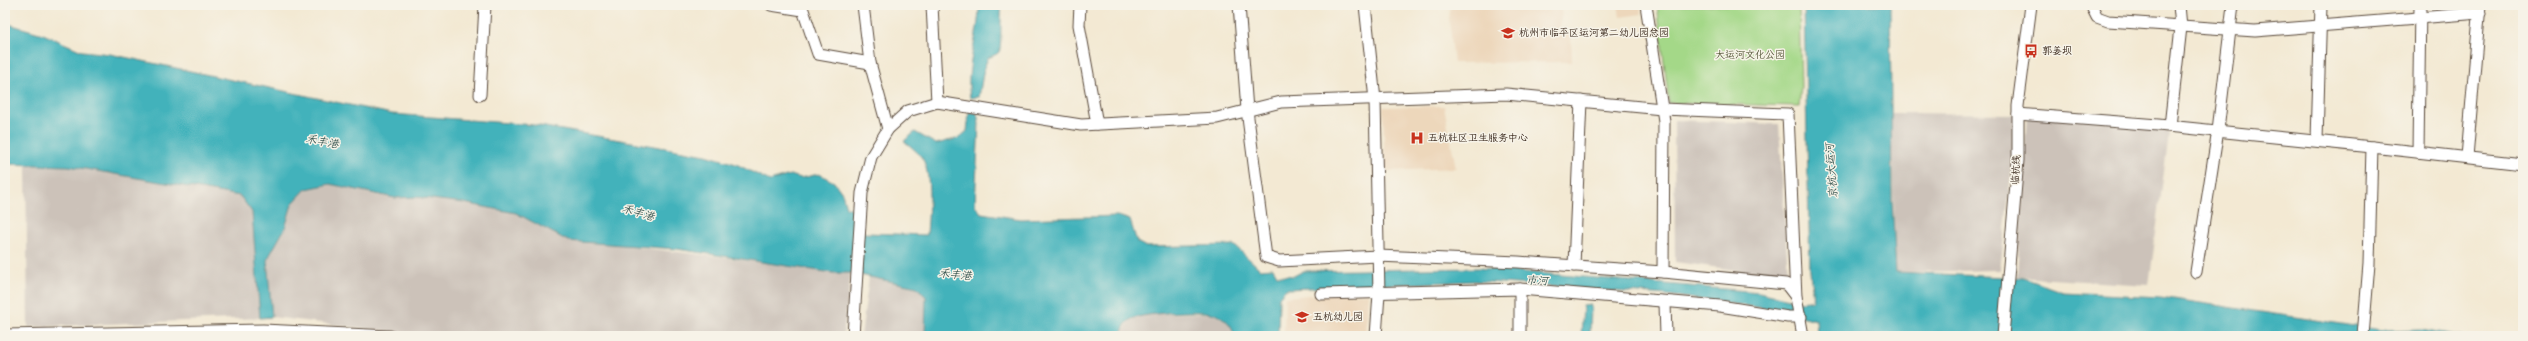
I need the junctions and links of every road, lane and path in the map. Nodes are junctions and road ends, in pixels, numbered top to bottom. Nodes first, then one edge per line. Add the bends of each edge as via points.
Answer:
1 (485, 5) edge
2 (771, 5) edge
3 (863, 5) edge
4 (932, 5) edge
5 (1080, 5) edge
6 (1239, 5) edge
7 (1365, 5) edge
8 (1646, 5) edge
9 (2031, 5) edge
10 (2091, 5) edge
11 (2179, 5) edge
12 (2233, 5) edge
13 (2321, 5) edge
14 (2420, 5) edge
15 (2480, 9) edge
16 (2420, 18) junction
17 (2181, 27) junction
18 (2320, 27) junction
19 (2229, 30) junction
20 (870, 63) junction
21 (480, 95) dead end
22 (1375, 100) junction
23 (1581, 101) junction
24 (937, 102) junction
25 (1662, 109) junction
26 (1247, 110) junction
27 (2018, 114) junction
28 (1097, 124) junction
29 (2170, 126) junction
30 (888, 129) junction
31 (2218, 130) junction
32 (2317, 140) junction
33 (2372, 147) junction
34 (2418, 152) junction
35 (2467, 157) junction
36 (2523, 164) edge
37 (1378, 257) junction
38 (1574, 266) junction
39 (1663, 272) junction
40 (2196, 272) dead end
41 (1520, 289) junction
42 (1321, 294) dead end
43 (1378, 294) junction
44 (1796, 297) junction
45 (1665, 302) junction
46 (1801, 317) junction
47 (5, 336) edge
48 (390, 336) edge
49 (853, 336) edge
50 (1376, 336) edge
51 (1520, 336) edge
52 (1666, 336) edge
53 (1803, 336) edge
54 (2003, 336) edge
55 (2364, 336) edge

1 - 21 street
2 - 20 street via 803,10 818,54
3 - 20 street
4 - 24 street
5 - 28 street via 1080,25
6 - 26 street
7 - 22 street
8 - 25 street
9 - 27 street, 临杭线
10 - 17 street via 2097,17 2108,22
11 - 17 street
12 - 19 street
13 - 18 street
14 - 16 street
15 - 16 street
15 - 35 street
16 - 18 street
16 - 34 street
17 - 19 street
17 - 29 street
18 - 19 street
18 - 32 street
19 - 31 street
20 - 30 street
22 - 23 street via 1506,94
22 - 26 street via 1281,102
22 - 37 street
23 - 25 street
23 - 38 street
24 - 28 street via 1081,125
24 - 30 street via 908,111
25 - 39 street via 1665,173
25 - 44 street via 1788,114
26 - 28 street via 1217,118
26 - 37 street via 1262,209 1266,257 1279,261
27 - 29 street
27 - 54 street, 临杭线 via 2018,160
29 - 31 street
30 - 49 street via 871,157 862,193
31 - 32 street
31 - 40 street
32 - 33 street
33 - 34 street
33 - 55 street
34 - 35 street
35 - 36 street
37 - 38 street
37 - 43 street
38 - 39 street
39 - 44 street via 1786,284
41 - 43 street via 1476,288
41 - 45 street
41 - 51 street
42 - 43 street
43 - 50 street
44 - 46 street
45 - 46 street via 1720,306
45 - 52 street
46 - 53 street
47 - 48 street via 263,330

